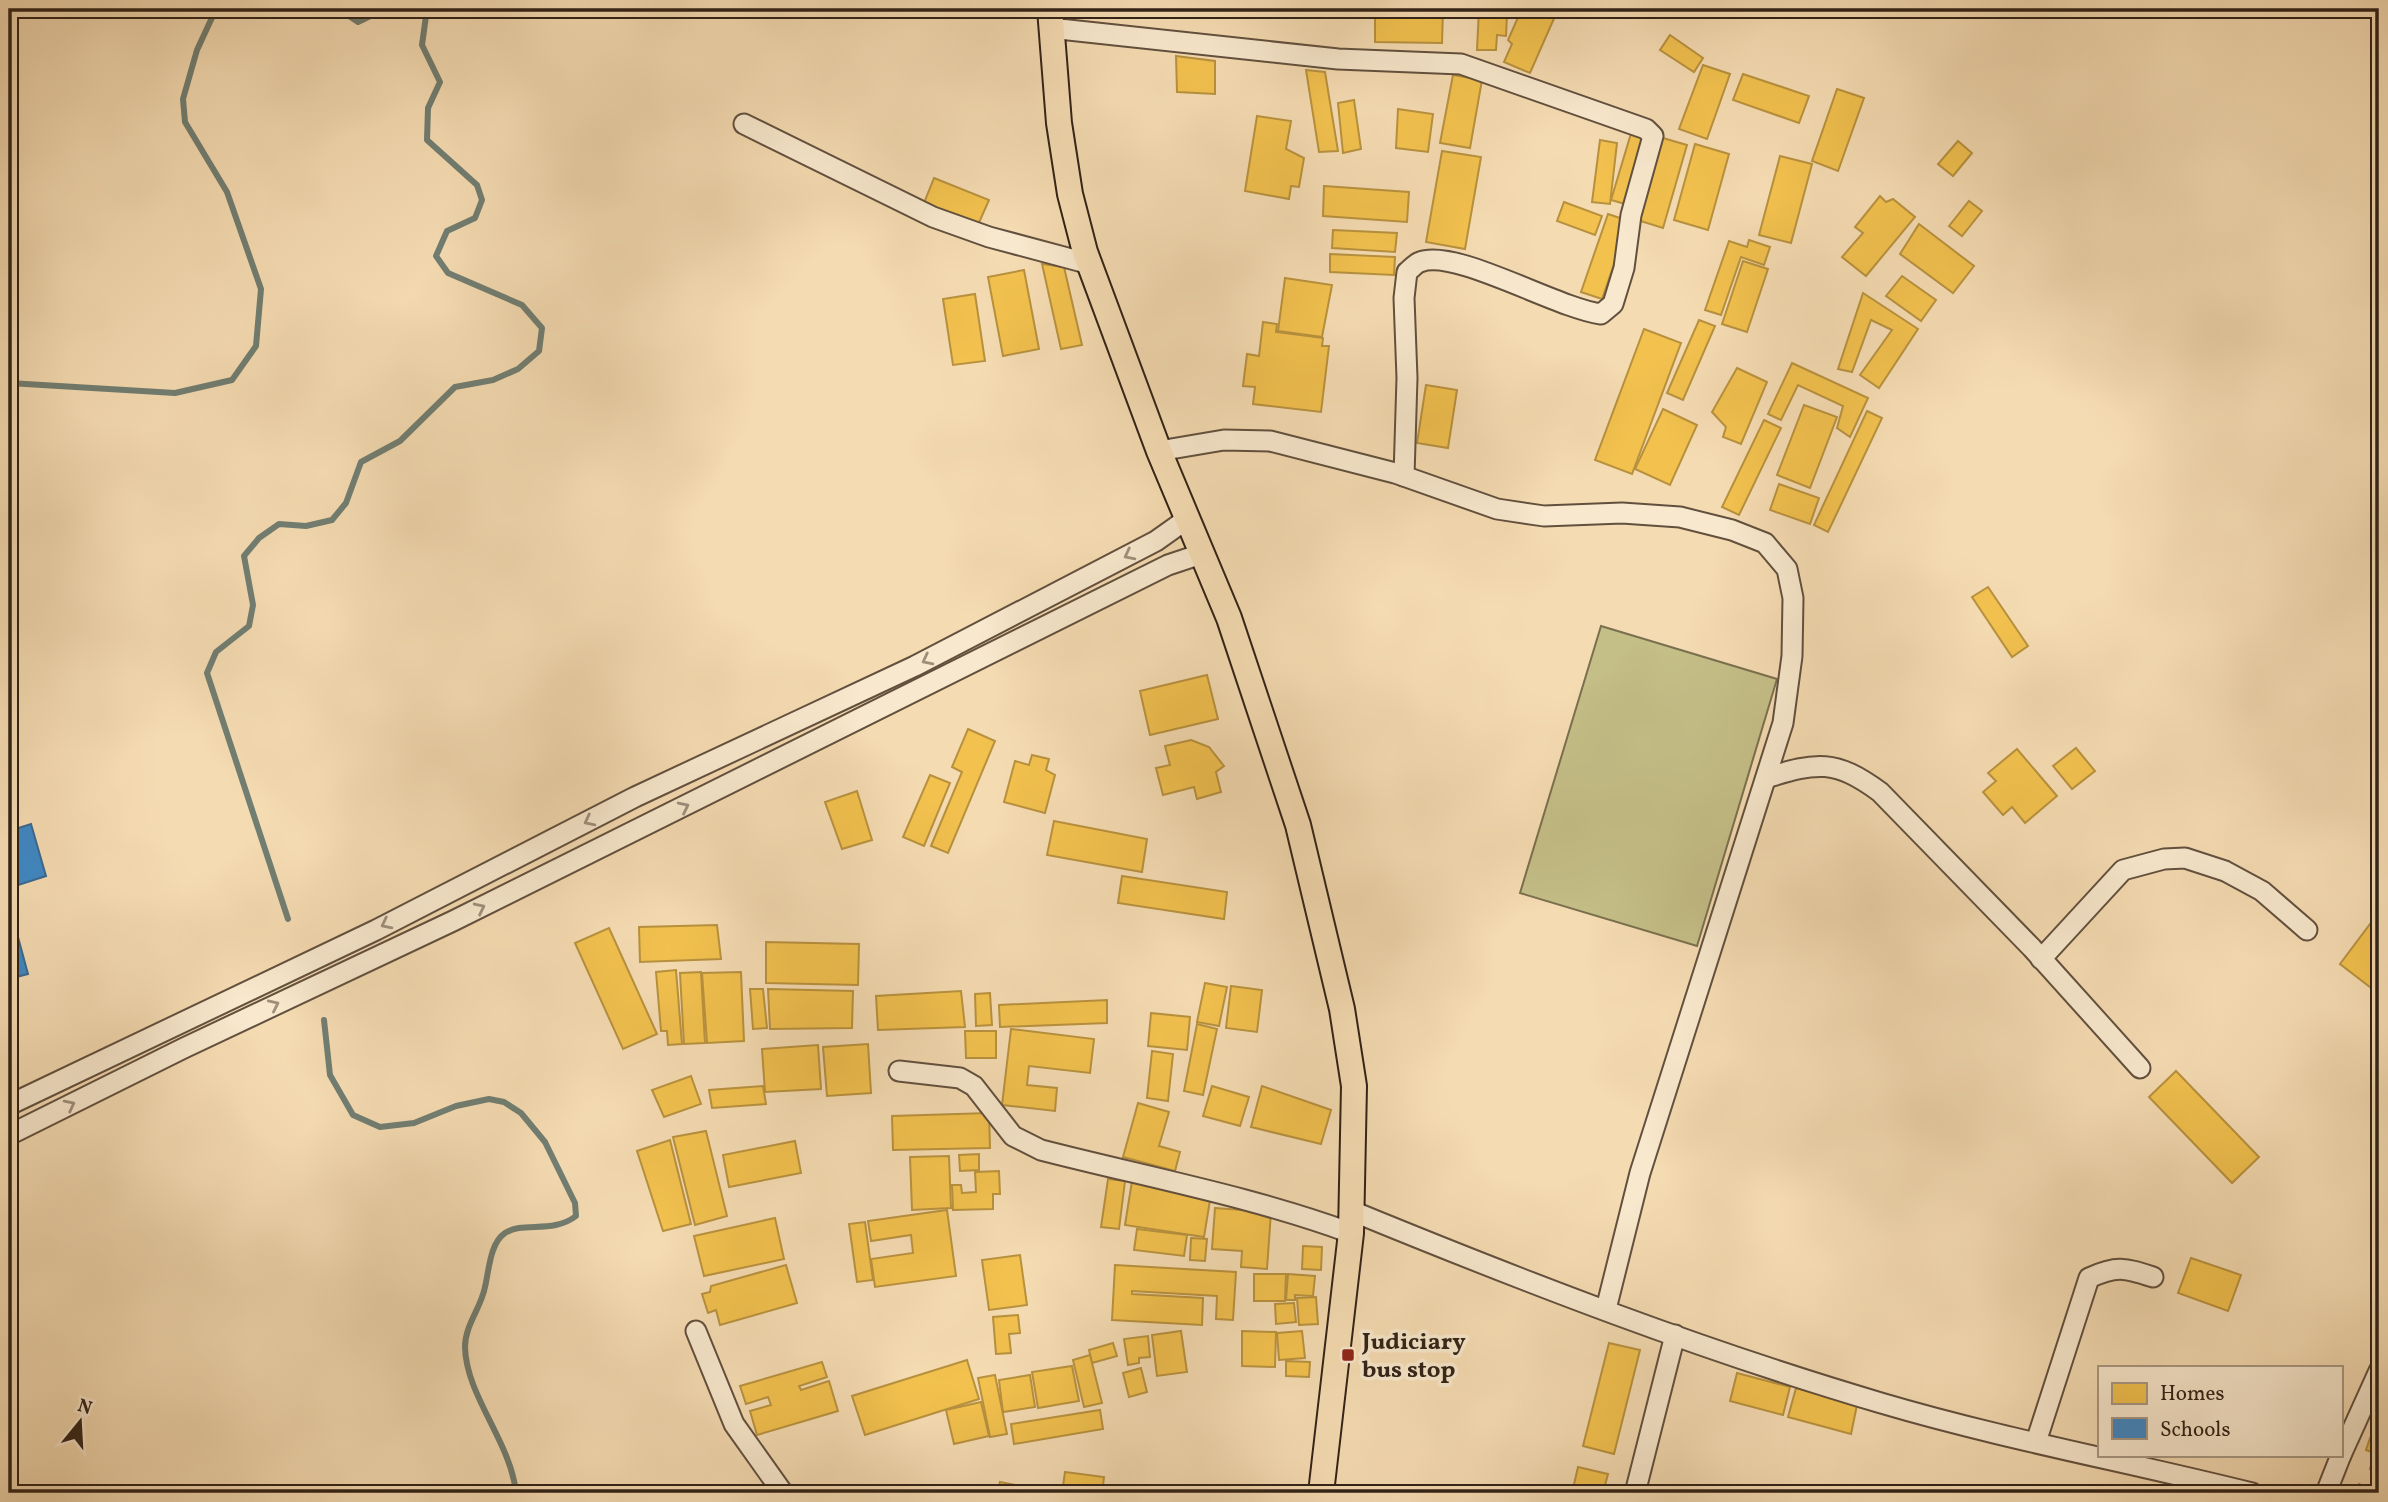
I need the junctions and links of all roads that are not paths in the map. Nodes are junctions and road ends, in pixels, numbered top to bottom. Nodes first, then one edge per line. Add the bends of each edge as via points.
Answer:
1 (1050, 18) edge
2 (744, 124) dead end
3 (1090, 264) junction
4 (1159, 451) junction
5 (1404, 476) junction
6 (1186, 519) junction
7 (1201, 554) junction
8 (1766, 778) junction
9 (2307, 930) dead end
10 (2041, 959) junction
11 (2140, 1068) dead end
12 (899, 1072) dead end
13 (9, 1105) edge
14 (9, 1135) edge
15 (1352, 1222) junction
16 (2153, 1277) dead end
17 (1606, 1310) junction
18 (696, 1331) dead end
19 (1675, 1335) junction
20 (2379, 1371) edge
21 (2036, 1442) junction
22 (2342, 1453) edge
23 (2341, 1456) edge
24 (783, 1493) edge
25 (1321, 1493) edge
26 (1635, 1493) edge
27 (2252, 1493) edge
28 (2326, 1493) edge

1 - 3 main road via 1070,194
1 - 5 street via 1338,59 1461,64 1646,129 1653,136 1631,215 1624,268 1613,304 1601,314 1563,305 1446,261 1421,261 1407,272
2 - 3 street via 933,217
3 - 4 main road
4 - 5 street via 1224,440 1270,441
4 - 6 main road
5 - 8 street via 1497,509 1544,516 1622,513 1681,517 1765,543 1787,569 1793,598 1792,656 1783,723
6 - 7 main road
6 -> 13 street via 1156,541 915,666 635,797 376,930
14 -> 7 street via 453,921 1168,565
7 - 15 main road via 1228,618 1298,825 1325,927 1354,1086
8 - 10 street via 1806,766 1853,772 1880,792
8 - 17 street via 1640,1173
9 - 10 street via 2262,891 2225,871 2185,858 2164,859 2123,870
10 - 11 street
12 - 15 street via 948,1076 974,1086 1013,1136 1041,1150
15 - 17 street
15 - 25 main road
16 - 21 street via 2112,1268 2089,1278
17 - 19 street
18 - 24 street via 734,1424
19 - 21 street via 1884,1404
19 - 26 street
20 - 22 street
21 - 27 street
23 - 28 street

